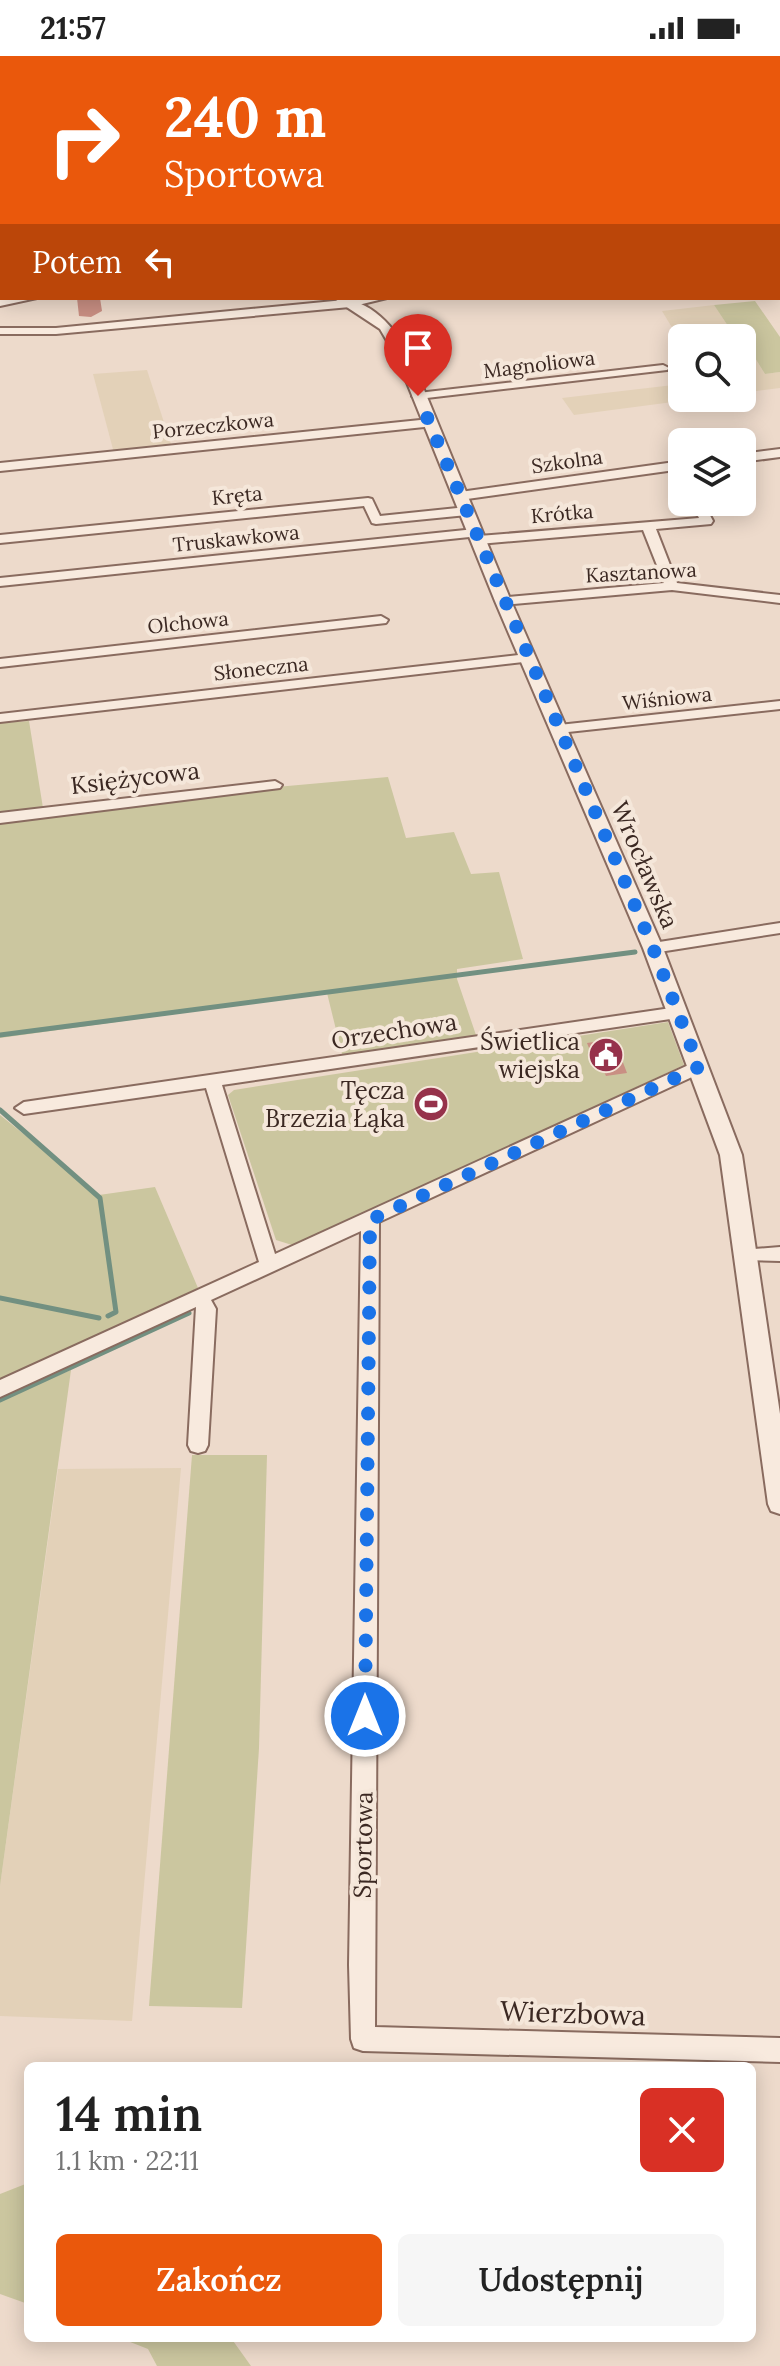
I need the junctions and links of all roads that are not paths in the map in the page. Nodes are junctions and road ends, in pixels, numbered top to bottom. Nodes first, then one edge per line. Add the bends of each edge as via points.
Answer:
1 (345, 301) edge
2 (0, 331) edge
3 (663, 368) dead end
4 (418, 396) junction
5 (430, 423) junction
6 (780, 453) edge
7 (756, 456) edge
8 (0, 467) edge
9 (668, 468) edge
10 (463, 504) junction
11 (704, 516) edge
12 (648, 526) junction
13 (477, 536) junction
14 (0, 539) edge
15 (0, 582) edge
16 (672, 586) junction
17 (780, 599) edge
18 (503, 601) junction
19 (381, 620) dead end
20 (527, 658) junction
21 (0, 663) edge
22 (780, 705) edge
23 (0, 718) edge
24 (559, 729) junction
25 (275, 785) dead end
26 (0, 818) edge
27 (780, 928) edge
28 (653, 948) junction
29 (678, 1013) junction
30 (699, 1067) junction
31 (212, 1081) junction
32 (24, 1108) dead end
33 (370, 1220) junction
34 (780, 1254) edge
35 (747, 1255) junction
36 (269, 1263) junction
37 (200, 1297) junction
38 (0, 1389) edge
39 (198, 1445) dead end
40 (780, 1504) edge
41 (363, 2039) joint
42 (780, 2050) edge

1 - 2 street via 56,331
1 - 4 street, Wrocławska via 390,331
3 - 4 street, Magnoliowa
4 - 5 street, Wrocławska
5 - 8 street, Porzeczkowa
5 - 10 street, Wrocławska
6 - 7 street
9 - 10 street, Szkolna
10 - 13 street, Wrocławska
10 - 14 street, Kręta via 376,520 368,502
11 - 12 street, Krótka via 707,521
12 - 13 street, Krótka
12 - 16 street
13 - 15 street, Truskawkowa
13 - 18 street, Wrocławska
16 - 17 street, Kasztanowa
16 - 18 street, Kasztanowa
18 - 20 street, Wrocławska
19 - 21 street, Olchowa
20 - 23 street, Słoneczna
20 - 24 street, Wrocławska
22 - 24 street, Wiśniowa
24 - 28 street, Wrocławska
25 - 26 street, Księżycowa
27 - 28 street
28 - 29 street, Wrocławska
29 - 30 street, Wrocławska
29 - 31 street, Orzechowa
30 - 33 street
30 - 35 street, Wrocławska via 731,1155
31 - 32 street, Orzechowa
31 - 36 street
33 - 36 street
33 - 41 street, Sportowa
34 - 35 street
35 - 40 street, Wrocławska
36 - 37 street
37 - 38 street
37 - 39 street via 207,1309
41 - 42 street, Wierzbowa

